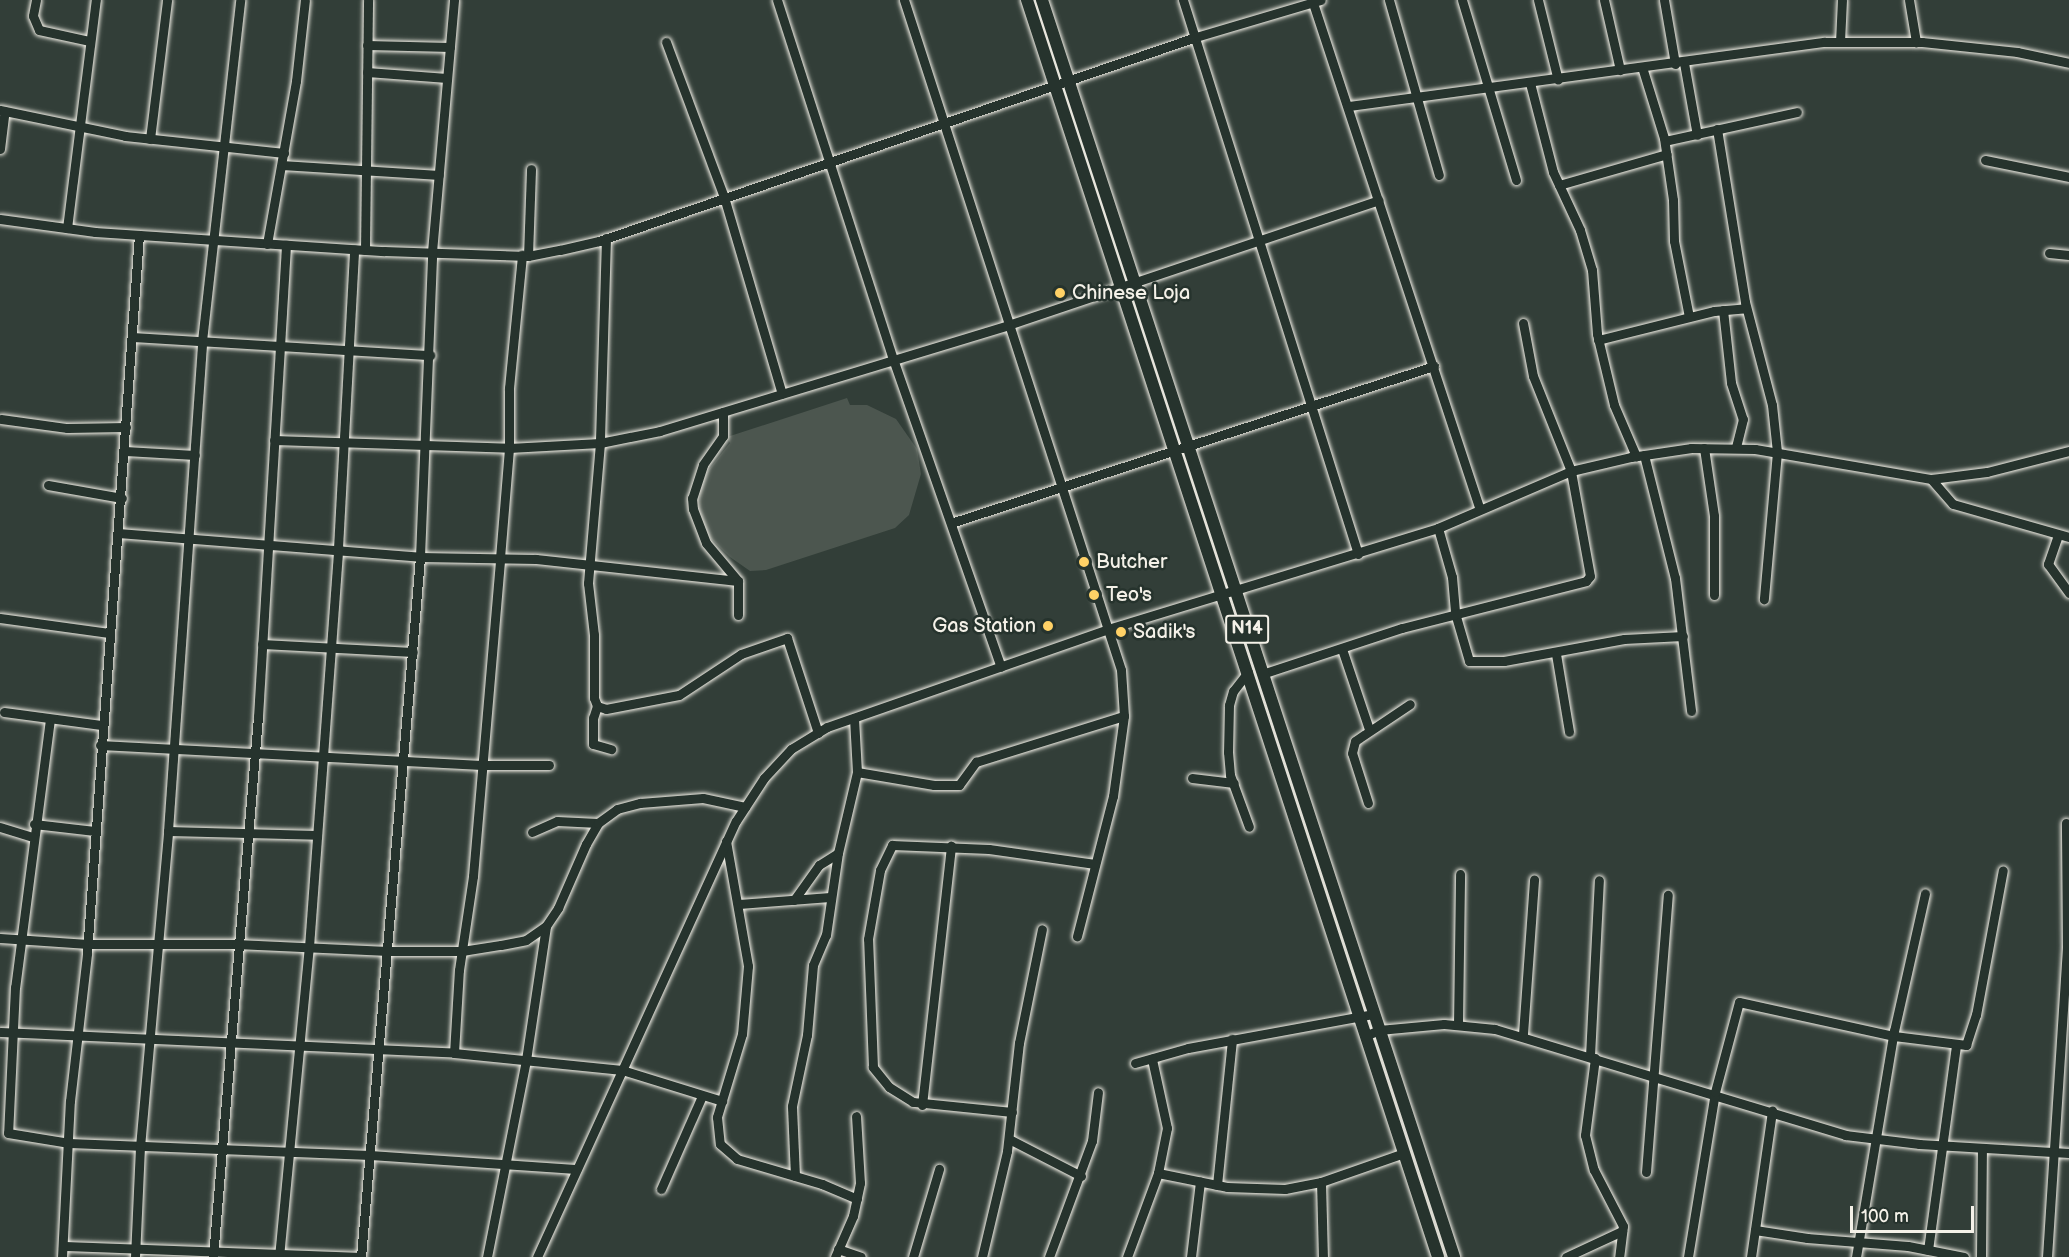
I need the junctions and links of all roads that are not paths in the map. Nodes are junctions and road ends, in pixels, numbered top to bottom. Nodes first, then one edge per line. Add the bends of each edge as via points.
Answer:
1 (36, 0) edge
2 (96, 0) edge
3 (167, 0) edge
4 (240, 0) edge
5 (305, 0) edge
6 (368, 0) edge
7 (454, 0) edge
8 (777, 0) edge
9 (904, 0) edge
10 (1027, 0) edge
11 (1042, 0) edge
12 (1183, 0) edge
13 (1389, 0) edge
14 (1462, 0) edge
15 (1538, 0) edge
16 (1604, 0) edge
17 (1664, 0) edge
18 (1842, 0) edge
19 (1909, 0) edge
20 (1316, 1) edge
21 (1196, 37) junction
22 (89, 41) junction
23 (666, 42) dead end
24 (1840, 42) junction
25 (1916, 42) junction
26 (367, 45) junction
27 (450, 47) junction
28 (2069, 63) edge
29 (1679, 64) junction
30 (1642, 67) junction
31 (1620, 70) junction
32 (367, 72) junction
33 (447, 78) junction
34 (1558, 80) junction
35 (1068, 81) junction
36 (1530, 82) junction
37 (1055, 86) junction
38 (1489, 86) junction
39 (1419, 94) junction
40 (1348, 106) junction
41 (3, 110) edge
42 (1797, 112) dead end
43 (941, 123) junction
44 (79, 126) junction
45 (1717, 129) junction
46 (1697, 135) junction
47 (150, 140) junction
48 (1665, 141) junction
49 (224, 147) junction
50 (0, 149) edge
51 (284, 153) junction
52 (1666, 154) junction
53 (828, 160) junction
54 (1985, 160) dead end
55 (282, 165) junction
56 (531, 169) dead end
57 (367, 171) junction
58 (439, 175) junction
59 (1439, 175) dead end
60 (2069, 177) edge
61 (1516, 180) dead end
62 (1559, 185) junction
63 (723, 196) junction
64 (1379, 200) junction
65 (0, 219) edge
66 (67, 228) junction
67 (139, 236) junction
68 (606, 238) junction
69 (214, 241) junction
70 (1259, 242) junction
71 (267, 244) junction
72 (286, 245) junction
73 (354, 249) junction
74 (365, 250) junction
75 (432, 252) junction
76 (2049, 254) dead end
77 (2069, 255) edge
78 (525, 256) junction
79 (1134, 283) junction
80 (1120, 287) junction
81 (1746, 308) junction
82 (1723, 310) junction
83 (1689, 317) junction
84 (1523, 323) dead end
85 (1008, 325) junction
86 (133, 337) junction
87 (1598, 340) junction
88 (202, 341) junction
89 (279, 346) junction
90 (349, 350) junction
91 (430, 355) junction
92 (893, 359) junction
93 (1434, 366) junction
94 (782, 394) junction
95 (1310, 406) junction
96 (723, 412) junction
97 (1, 419) edge
98 (126, 427) junction
99 (273, 440) junction
100 (600, 443) junction
101 (344, 444) junction
102 (425, 447) junction
103 (509, 447) junction
104 (1704, 448) junction
105 (1736, 448) junction
106 (1188, 449) junction
107 (2069, 451) edge
108 (125, 452) junction
109 (1175, 452) junction
110 (1777, 452) junction
111 (195, 455) junction
112 (1640, 455) junction
113 (1571, 471) junction
114 (1931, 479) junction
115 (48, 485) dead end
116 (1062, 489) junction
117 (122, 498) junction
118 (1479, 507) junction
119 (951, 524) junction
120 (1438, 528) junction
121 (118, 533) junction
122 (2058, 535) junction
123 (2069, 537) edge
124 (190, 538) junction
125 (268, 544) junction
126 (338, 548) junction
127 (1358, 554) junction
128 (420, 557) junction
129 (500, 558) junction
130 (591, 564) junction
131 (738, 581) junction
132 (1229, 593) junction
133 (2069, 593) edge
134 (1714, 595) dead end
135 (1764, 599) dead end
136 (1455, 613) junction
137 (738, 615) dead end
138 (0, 618) edge
139 (1108, 629) junction
140 (110, 633) junction
141 (1683, 636) junction
142 (262, 644) junction
143 (330, 647) junction
144 (1342, 649) junction
145 (413, 652) junction
146 (1556, 654) junction
147 (1001, 667) junction
148 (1248, 672) junction
149 (1262, 674) junction
150 (1410, 704) dead end
151 (597, 706) junction
152 (1691, 711) dead end
153 (4, 712) dead end
154 (1124, 716) junction
155 (854, 718) junction
156 (50, 719) junction
157 (101, 725) junction
158 (1369, 729) junction
159 (1569, 732) dead end
160 (818, 733) junction
161 (100, 746) junction
162 (611, 749) dead end
163 (172, 750) junction
164 (254, 754) junction
165 (322, 757) junction
166 (1290, 758) junction
167 (404, 761) junction
168 (1277, 763) junction
169 (481, 765) junction
170 (549, 765) dead end
171 (857, 772) junction
172 (1192, 778) dead end
173 (1234, 783) junction
174 (1368, 803) dead end
175 (745, 807) junction
176 (598, 823) junction
177 (2066, 823) dead end
178 (34, 824) junction
179 (0, 827) edge
180 (1249, 827) dead end
181 (95, 831) junction
182 (168, 831) junction
183 (246, 832) junction
184 (532, 832) dead end
185 (316, 835) junction
186 (32, 837) junction
187 (726, 841) junction
188 (951, 846) junction
189 (838, 853) junction
190 (1095, 864) junction
191 (2003, 870) dead end
192 (1460, 874) dead end
193 (1534, 879) dead end
194 (1599, 880) dead end
195 (1925, 893) dead end
196 (1668, 895) dead end
197 (831, 897) junction
198 (794, 900) junction
199 (739, 904) junction
200 (546, 926) junction
201 (1042, 929) dead end
202 (1077, 936) dead end
203 (0, 938) edge
204 (23, 939) junction
205 (88, 944) junction
206 (236, 944) junction
207 (158, 945) junction
208 (309, 947) junction
209 (388, 951) junction
210 (462, 951) junction
211 (1374, 1014) junction
212 (1360, 1018) junction
213 (2065, 1018) edge
214 (1458, 1024) junction
215 (1379, 1030) junction
216 (0, 1032) edge
217 (12, 1032) junction
218 (77, 1034) junction
219 (1522, 1034) junction
220 (1365, 1035) junction
221 (1894, 1036) junction
222 (152, 1039) junction
223 (1232, 1040) junction
224 (228, 1044) junction
225 (1956, 1045) junction
226 (299, 1046) junction
227 (380, 1047) junction
228 (454, 1053) junction
229 (1592, 1057) junction
230 (1152, 1059) junction
231 (526, 1060) junction
232 (1135, 1063) dead end
233 (622, 1070) junction
234 (1654, 1075) junction
235 (1098, 1092) dead end
236 (1715, 1092) junction
237 (702, 1096) junction
238 (722, 1101) junction
239 (922, 1105) junction
240 (1772, 1111) junction
241 (1012, 1112) junction
242 (856, 1116) dead end
243 (1878, 1139) junction
244 (1009, 1140) junction
245 (69, 1143) junction
246 (1945, 1146) junction
247 (140, 1147) junction
248 (1982, 1148) junction
249 (223, 1152) junction
250 (1404, 1153) junction
251 (2055, 1153) junction
252 (2069, 1153) edge
253 (289, 1154) junction
254 (370, 1155) junction
255 (505, 1162) junction
256 (577, 1169) junction
257 (939, 1169) dead end
258 (1646, 1172) dead end
259 (1158, 1173) junction
260 (795, 1176) junction
261 (1081, 1176) junction
262 (1200, 1182) junction
263 (1321, 1182) junction
264 (1217, 1185) junction
265 (661, 1189) dead end
266 (857, 1199) junction
267 (1755, 1230) junction
268 (1622, 1231) junction
269 (1859, 1243) junction
270 (63, 1246) junction
271 (1928, 1250) junction
272 (135, 1253) edge
273 (836, 1253) edge
274 (213, 1254) edge
275 (279, 1256) edge
276 (62, 1257) edge
277 (359, 1257) edge
278 (487, 1257) edge
279 (537, 1257) edge
280 (861, 1257) edge
281 (913, 1257) edge
282 (982, 1257) edge
283 (1049, 1257) edge
284 (1127, 1257) edge
285 (1191, 1257) edge
286 (1323, 1257) edge
287 (1438, 1257) edge
288 (1454, 1257) edge
289 (1566, 1257) edge
290 (1619, 1257) edge
291 (1688, 1257) edge
292 (1751, 1257) edge
293 (1856, 1257) edge
294 (1964, 1257) edge
295 (1981, 1257) edge
296 (2047, 1257) edge

1 - 22 street via 33,16 39,30
2 - 22 street
3 - 47 street
4 - 49 street
5 - 51 street
6 - 26 street
7 - 27 street
8 - 53 street
9 - 43 street
10 - 37 main road, N14
11 - 35 main road, N14
12 - 21 street
13 - 39 street
14 - 38 street
15 - 34 street
16 - 31 street
17 - 29 street
18 - 24 street
19 - 25 street
20 - 21 street
20 - 40 street
21 - 35 street
21 - 70 street
22 - 44 street
23 - 63 street
24 - 25 street
24 - 29 street via 1781,46
25 - 28 street via 2016,52
26 - 27 street
26 - 32 street
27 - 33 street
29 - 30 street
29 - 46 street
30 - 31 street
30 - 48 street
31 - 34 street
32 - 33 street
32 - 57 street
33 - 58 street
34 - 36 street
35 - 37 street
35 - 79 main road, N14
36 - 38 street
36 - 62 street
37 - 43 street
37 - 80 main road, N14
38 - 39 street
38 - 61 street via 1504,150
39 - 40 street
39 - 59 street
40 - 64 street
41 - 44 street
41 - 50 street
42 - 45 street
43 - 53 street
43 - 85 street
44 - 47 street
44 - 66 street
45 - 46 street
45 - 81 street
46 - 48 street
47 - 49 street
48 - 52 street
49 - 51 street
49 - 69 street
51 - 55 street
52 - 62 street
52 - 83 street via 1674,241
53 - 63 street
53 - 92 street
54 - 60 street
55 - 57 street
55 - 71 street
56 - 78 street
57 - 58 street
57 - 74 street
58 - 75 street
62 - 87 street via 1580,230 1592,270
63 - 68 street
63 - 94 street
64 - 70 street
64 - 93 street
65 - 66 street
66 - 67 street
67 - 69 street
67 - 86 street
68 - 78 street
68 - 100 street
69 - 71 street
69 - 88 street
70 - 79 street
70 - 95 street
71 - 72 street
72 - 73 street
72 - 89 street
73 - 74 street
73 - 90 street
74 - 75 street
75 - 78 street
75 - 91 street
76 - 77 street
78 - 103 street via 509,388
79 - 80 street
79 - 106 main road, N14
80 - 85 street
80 - 109 main road, N14
81 - 82 street
81 - 110 street via 1772,405
82 - 83 street
82 - 105 street via 1731,383 1743,418
83 - 87 street
84 - 113 street via 1533,376
85 - 92 street
85 - 116 street
86 - 88 street
86 - 98 street
87 - 112 street via 1614,405
88 - 89 street
88 - 111 street
89 - 90 street
89 - 99 street
90 - 91 street
90 - 101 street
91 - 102 street
92 - 94 street
92 - 119 street
93 - 95 street
93 - 118 street
94 - 96 street
95 - 106 street
95 - 127 street
96 - 100 street via 660,431
96 - 131 street via 723,436 701,470 693,509 706,543
97 - 98 street via 68,428
98 - 108 street
99 - 101 street
99 - 125 street
100 - 103 street
100 - 130 street
101 - 102 street
101 - 126 street
102 - 103 street
102 - 128 street
103 - 129 street
104 - 105 street
104 - 112 street
104 - 134 street via 1714,516
105 - 110 street
106 - 109 street
106 - 132 main road, N14
107 - 114 street via 1987,472
108 - 111 street
108 - 117 street
109 - 116 street
109 - 132 main road, N14
110 - 114 street
110 - 135 street
111 - 124 street
112 - 113 street
112 - 141 street via 1675,578
113 - 118 street via 1516,497
113 - 136 street via 1591,568 1586,581
114 - 122 street via 1953,504
115 - 117 street
116 - 119 street
116 - 139 street
117 - 121 street
118 - 120 street
119 - 147 street
120 - 127 street
120 - 136 street via 1452,577
121 - 124 street
121 - 140 street
122 - 123 street
122 - 133 street via 2049,564
124 - 125 street
124 - 163 street
125 - 126 street
125 - 142 street
126 - 128 street
126 - 143 street
127 - 132 street
128 - 129 street
128 - 145 street
129 - 130 street
129 - 169 street
130 - 131 street
130 - 151 street via 588,596
131 - 137 street
132 - 139 street
132 - 148 main road, N14
132 - 149 main road, N14
136 - 144 street
136 - 146 street via 1469,661
138 - 140 street
139 - 147 street
139 - 154 street via 1121,670
140 - 157 street
141 - 146 street via 1624,639
141 - 152 street
142 - 143 street
142 - 164 street
143 - 145 street
143 - 165 street
144 - 149 street
144 - 158 street
145 - 167 street
146 - 159 street
147 - 155 street
148 - 168 main road, N14
148 - 173 street via 1233,691 1229,705 1228,752
149 - 166 main road, N14
150 - 158 street
151 - 160 street via 606,709 679,695 741,654 787,638
151 - 162 street via 593,744
153 - 156 street
154 - 171 street via 976,762 959,785 934,785
154 - 190 street via 1113,796
155 - 160 street
155 - 171 street
156 - 157 street
156 - 178 street
157 - 161 street
158 - 174 street via 1359,735 1352,753
160 - 175 street via 791,749 764,778
161 - 163 street
161 - 181 street
163 - 164 street
163 - 182 street
164 - 165 street
164 - 183 street
165 - 167 street
165 - 185 street
166 - 168 main road
166 - 211 main road, N14
167 - 169 street
167 - 209 street
168 - 212 main road, N14
169 - 170 street
169 - 210 street via 473,876
171 - 189 street
172 - 173 street
173 - 180 street
175 - 176 street via 703,798 640,802 617,809
175 - 187 street
176 - 184 street via 557,821
176 - 200 street
177 - 213 street
178 - 181 street
178 - 186 street
179 - 186 street
181 - 205 street
182 - 183 street
182 - 207 street
183 - 185 street
183 - 206 street
185 - 208 street
186 - 204 street
187 - 199 street
187 - 233 street
188 - 190 street
188 - 239 street
188 - 239 street via 889,848 880,870 868,939 873,1067 889,1087
189 - 197 street
189 - 198 street via 819,865
190 - 202 street
191 - 225 street via 1971,1040 1966,1045
192 - 214 street
193 - 219 street
194 - 229 street
195 - 221 street
196 - 234 street
197 - 198 street
197 - 260 street via 826,934 813,965 807,1035 792,1106
198 - 199 street
199 - 238 street via 748,981 742,1034
200 - 210 street via 526,940
200 - 231 street
201 - 241 street via 1021,1034
203 - 204 street
204 - 205 street
204 - 217 street
205 - 207 street
205 - 218 street
206 - 207 street
206 - 208 street
206 - 224 street
207 - 222 street
208 - 209 street
208 - 226 street
209 - 210 street
209 - 227 street
210 - 228 street
211 - 212 street
211 - 215 main road, N14
212 - 220 main road, N14
212 - 223 street
213 - 251 street
214 - 215 street
214 - 219 street
215 - 220 street
215 - 288 main road, N14
216 - 217 street
217 - 218 street
217 - 245 street via 8,1133
218 - 222 street
218 - 245 street
219 - 229 street
220 - 250 main road, N14
221 - 225 street
221 - 236 street via 1739,1002
221 - 243 street
222 - 224 street
222 - 247 street
223 - 230 street
223 - 264 street
224 - 226 street
224 - 249 street
225 - 246 street
226 - 227 street
226 - 253 street
227 - 228 street
227 - 254 street
228 - 231 street
229 - 234 street
229 - 268 street via 1587,1152 1619,1214
230 - 232 street
230 - 259 street via 1167,1128
231 - 233 street
231 - 255 street
233 - 237 street
233 - 256 street
234 - 236 street
234 - 258 street
235 - 261 street via 1092,1140
236 - 240 street
236 - 291 street
237 - 238 street
237 - 265 street
238 - 260 street via 716,1133 726,1153
239 - 241 street
240 - 243 street via 1845,1135
240 - 267 street
241 - 244 street
242 - 266 street via 861,1183
243 - 246 street
243 - 269 street
244 - 261 street
244 - 282 street
245 - 247 street
245 - 270 street
246 - 248 street
246 - 271 street
247 - 249 street
247 - 272 street
248 - 251 street
248 - 295 street
249 - 253 street
249 - 274 street
250 - 263 street
250 - 287 main road, N14
251 - 252 street
251 - 296 street
253 - 254 street
253 - 275 street
254 - 255 street
254 - 277 street
255 - 256 street
255 - 278 street
256 - 279 street
257 - 281 street
259 - 262 street
259 - 284 street
260 - 266 street
261 - 283 street
262 - 264 street
262 - 285 street
263 - 264 street via 1286,1189
263 - 286 street
266 - 273 street
267 - 269 street
267 - 292 street
268 - 289 street
268 - 290 street
269 - 271 street
269 - 293 street
270 - 272 street
270 - 276 street
271 - 294 street
272 - 274 street
273 - 280 street
274 - 275 street
275 - 277 street

